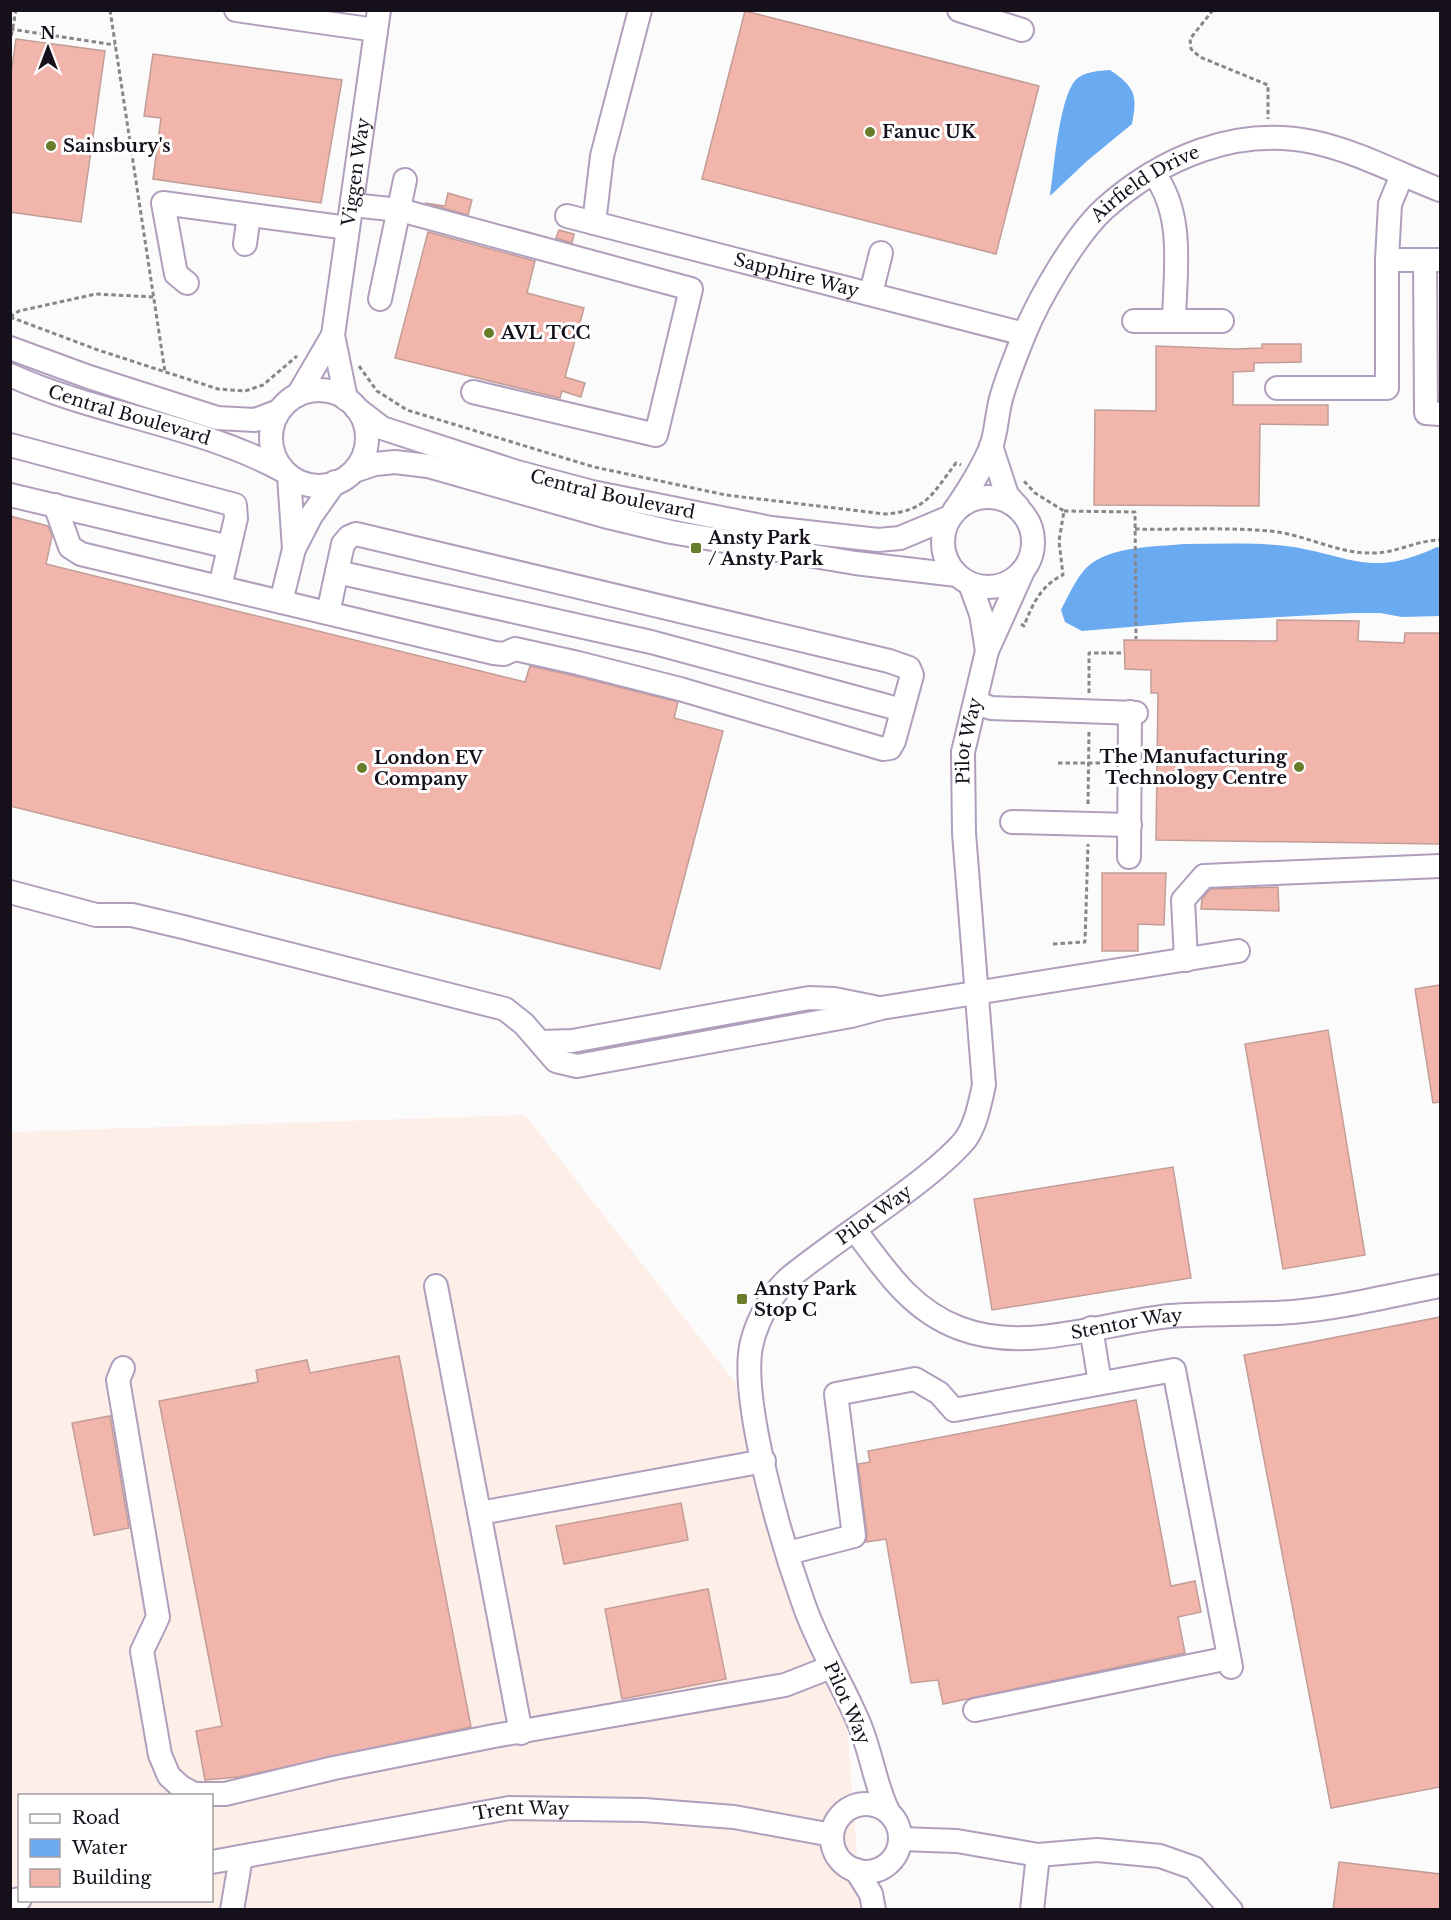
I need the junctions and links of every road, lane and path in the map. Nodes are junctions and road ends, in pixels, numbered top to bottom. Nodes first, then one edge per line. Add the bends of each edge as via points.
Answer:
1 (16, 10) edge
2 (110, 10) edge
3 (236, 10) edge
4 (640, 10) edge
5 (959, 10) edge
6 (1213, 10) edge
7 (377, 20) edge
8 (12, 29) edge
9 (1022, 30) dead end
10 (10, 43) edge
11 (115, 45) junction
12 (1268, 138) junction
13 (1154, 174) junction
14 (1402, 175) junction
15 (405, 180) dead end
16 (1440, 190) edge
17 (352, 205) junction
18 (400, 210) junction
19 (249, 215) junction
20 (567, 216) dead end
21 (594, 223) junction
22 (348, 228) junction
23 (245, 244) dead end
24 (880, 253) dead end
25 (1387, 260) junction
26 (1432, 260) edge
27 (187, 283) dead end
28 (871, 293) junction
29 (154, 297) junction
30 (380, 299) dead end
31 (10, 317) edge
32 (1134, 321) dead end
33 (1174, 321) junction
34 (1222, 321) dead end
35 (1024, 334) junction
36 (333, 336) junction
37 (10, 348) edge
38 (316, 364) junction
39 (340, 370) junction
40 (165, 372) junction
41 (10, 375) edge
42 (1278, 388) dead end
43 (473, 392) dead end
44 (298, 394) junction
45 (351, 403) junction
46 (279, 411) junction
47 (1440, 414) edge
48 (10, 445) edge
49 (991, 446) junction
50 (956, 463) dead end
51 (286, 473) junction
52 (344, 477) junction
53 (1022, 479) dead end
54 (10, 495) edge
55 (55, 506) junction
56 (1021, 510) junction
57 (1064, 511) junction
58 (952, 514) junction
59 (1135, 529) junction
60 (1440, 540) edge
61 (229, 547) junction
62 (294, 549) junction
63 (1023, 571) junction
64 (337, 572) junction
65 (963, 579) junction
66 (220, 587) junction
67 (281, 602) junction
68 (328, 613) junction
69 (1014, 619) dead end
70 (1136, 639) dead end
71 (987, 651) junction
72 (1123, 653) dead end
73 (975, 702) junction
74 (902, 710) junction
75 (1089, 711) junction
76 (1058, 763) dead end
77 (1089, 763) junction
78 (1130, 763) junction
79 (1012, 822) dead end
80 (1088, 824) junction
81 (1130, 825) junction
82 (1129, 857) dead end
83 (1440, 866) edge
84 (10, 892) edge
85 (1053, 944) dead end
86 (1238, 951) dead end
87 (1186, 960) junction
88 (977, 994) junction
89 (855, 1230) junction
90 (436, 1286) dead end
91 (1440, 1286) edge
92 (1090, 1328) junction
93 (123, 1368) dead end
94 (1100, 1383) junction
95 (764, 1461) junction
96 (480, 1513) junction
97 (788, 1553) junction
98 (831, 1667) junction
99 (975, 1710) dead end
100 (521, 1733) junction
101 (870, 1755) junction
102 (850, 1807) junction
103 (888, 1811) junction
104 (832, 1835) junction
105 (900, 1839) junction
106 (1038, 1855) junction
107 (241, 1857) junction
108 (213, 1862) edge
109 (884, 1867) junction
110 (856, 1870) junction
111 (232, 1910) edge
112 (876, 1910) edge
113 (1032, 1910) edge
114 (1231, 1910) edge

1 - 8 path
2 - 11 path
3 - 7 street
4 - 21 street via 602,156
5 - 9 street
6 - 12 path via 1190,39 1191,49 1200,57 1268,85
7 - 17 street, Viggen Way
8 - 10 path
8 - 11 path
11 - 29 path
12 - 13 street, Airfield Drive via 1224,142 1186,155
12 - 14 street, Airfield Drive via 1315,142
13 - 33 street via 1163,186 1176,222
13 - 35 street, Airfield Drive via 1102,211 1061,267
14 - 16 street, Airfield Drive
14 - 25 street via 1390,204
15 - 18 street
17 - 18 street
17 - 22 street, Viggen Way
18 - 30 street
18 - 43 street via 691,289 656,435
19 - 22 street
19 - 23 street
19 - 27 street via 164,203 176,274
20 - 21 street, Sapphire Way
21 - 28 street, Sapphire Way
22 - 36 street, Viggen Way
24 - 28 street
25 - 26 street
25 - 42 street via 1387,388
26 - 47 street via 1426,413
28 - 35 street, Sapphire Way
29 - 31 path via 96,294 19,311
29 - 40 path
31 - 40 path
32 - 33 street
33 - 34 street
35 - 49 street, Airfield Drive via 1002,396
36 - 38 street, Viggen Way
36 - 39 street, Viggen Way
37 - 46 street, Central Boulevard via 217,418 255,420
38 - 40 path via 300,354 263,385 245,391 218,389
38 - 44 street, Viggen Way
39 - 45 street, Viggen Way
39 - 50 path via 361,366 377,391 407,410 594,467 726,495 885,514 904,512 922,505
41 - 51 street, Central Boulevard via 223,442
44 - 45 street via 324,391
44 - 46 street
45 - 52 street via 363,419 366,440 364,452
45 - 58 street, Central Boulevard via 382,428 518,472 592,492 771,528 878,540 900,538
46 - 51 street via 273,423 271,446
48 - 61 street via 229,502 236,511
49 - 56 street via 1007,495
49 - 58 street, Airfield Drive via 968,493
51 - 52 street via 312,485
51 - 62 street
52 - 62 street via 310,516
52 - 65 street, Central Boulevard via 385,463 428,466 671,532
53 - 57 path via 1035,493
54 - 55 street
55 - 61 street
55 - 66 street via 74,551
56 - 58 street via 1010,501 981,496 967,501
56 - 63 street via 1033,534 1030,560
57 - 59 path via 1135,512
57 - 69 path via 1059,542 1063,575 1034,601 1024,626
58 - 65 street via 943,537 944,551 948,564
59 - 60 path via 1271,531 1350,552 1373,553
59 - 70 path
61 - 66 street
62 - 67 street
63 - 65 street via 1000,586 985,587
63 - 71 street, Pilot Way
64 - 68 street
64 - 74 street via 651,642
64 - 74 street via 343,544 356,534 877,658 909,668 912,675
65 - 71 street, Pilot Way via 981,614
66 - 67 street
67 - 68 street
68 - 74 street via 494,653 515,649 578,663 883,749 890,748 894,741
71 - 73 street, Pilot Way
72 - 75 path via 1089,653
73 - 75 street via 992,708
73 - 88 street, Pilot Way via 963,752 964,833
75 - 77 path
75 - 78 street via 1133,712
76 - 77 path
77 - 78 path
77 - 80 path
78 - 81 street
79 - 80 street
80 - 81 street
80 - 85 path via 1085,942
81 - 82 street
83 - 87 street via 1204,876 1183,900
84 - 88 street via 96,915 132,915 183,927 505,1009 524,1024 556,1061 577,1066 881,1008
86 - 87 street
87 - 88 street
88 - 89 street, Pilot Way via 984,1085 966,1139 930,1173
89 - 92 street, Stentor Way via 907,1296 929,1314 960,1329 998,1338 1035,1338
89 - 95 street, Pilot Way via 792,1275 759,1321 749,1366 750,1394
90 - 96 street
91 - 92 street, Stentor Way via 1294,1312 1170,1316
92 - 94 street
93 - 100 street via 118,1380 158,1617 142,1651 160,1755 169,1776 194,1794 225,1794 334,1768
94 - 97 street via 954,1410 939,1393 915,1379 836,1394 854,1536
94 - 99 street via 1174,1370 1230,1663
95 - 96 street
95 - 97 street, Pilot Way
96 - 100 street
97 - 98 street, Pilot Way via 803,1603
98 - 100 street via 785,1685
98 - 101 street, Pilot Way
101 - 102 street, Pilot Way via 865,1788
101 - 103 street, Pilot Way via 877,1788
102 - 103 street via 872,1804
102 - 104 street via 841,1814
103 - 105 street
104 - 107 street, Trent Way via 734,1817 656,1810 509,1808
104 - 110 street via 836,1854
105 - 106 street via 957,1841
105 - 109 street via 896,1853
106 - 113 street
106 - 114 street via 1096,1850 1180,1861 1194,1868
107 - 108 street, Trent Way
107 - 111 street
109 - 110 street via 868,1872
109 - 112 street
110 - 112 street

